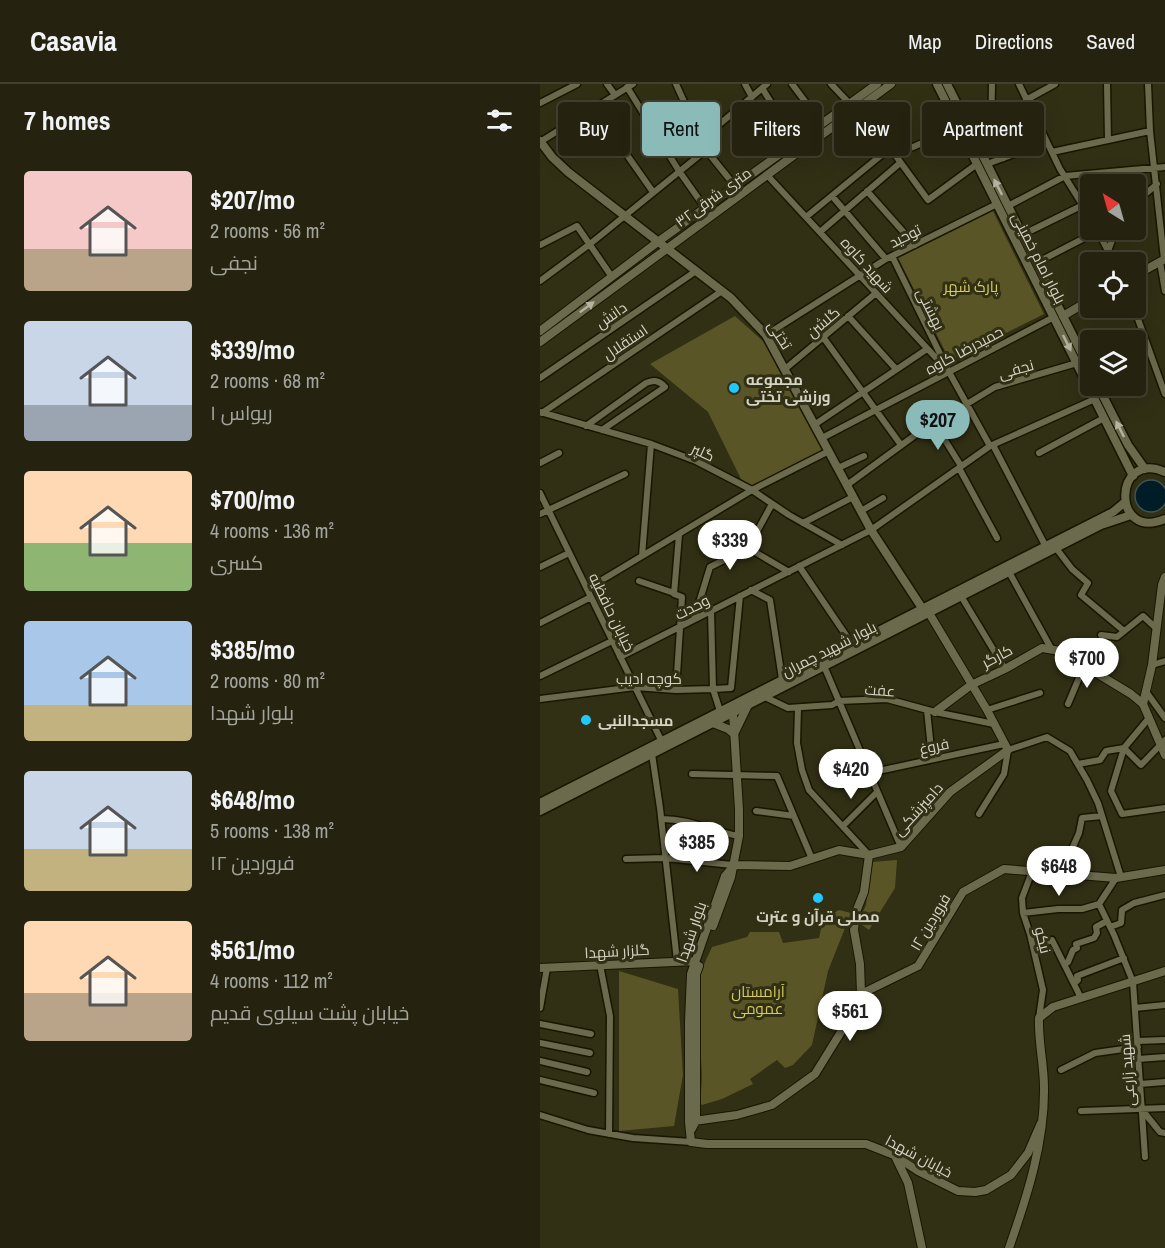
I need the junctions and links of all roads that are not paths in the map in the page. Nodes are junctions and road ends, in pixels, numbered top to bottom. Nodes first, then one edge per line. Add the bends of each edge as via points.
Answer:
1 (577, 84) edge
2 (607, 84) edge
3 (676, 84) edge
4 (745, 84) edge
5 (792, 84) edge
6 (831, 84) edge
7 (891, 84) edge
8 (937, 84) edge
9 (947, 84) edge
10 (992, 84) edge
11 (1019, 84) edge
12 (1055, 84) edge
13 (1107, 84) edge
14 (1148, 84) edge
15 (875, 85) edge
16 (630, 86) edge
17 (764, 86) edge
18 (615, 95) junction
19 (749, 100) junction
20 (1026, 100) junction
21 (604, 102) edge
22 (685, 102) edge
23 (773, 102) edge
24 (806, 102) edge
25 (848, 102) edge
26 (853, 102) edge
27 (867, 102) edge
28 (946, 102) edge
29 (540, 103) edge
30 (834, 115) edge
31 (720, 124) edge
32 (822, 124) edge
33 (834, 126) edge
34 (558, 131) edge
35 (1150, 131) junction
36 (1108, 140) junction
37 (540, 142) edge
38 (1047, 142) junction
39 (1052, 152) junction
40 (628, 156) edge
41 (698, 156) edge
42 (711, 156) edge
43 (776, 156) edge
44 (880, 156) edge
45 (896, 156) edge
46 (973, 156) edge
47 (1004, 158) junction
48 (900, 163) junction
49 (977, 164) junction
50 (987, 164) junction
51 (1165, 167) edge
52 (1155, 168) junction
53 (679, 171) junction
54 (767, 175) junction
55 (1065, 176) junction
56 (735, 186) junction
57 (1160, 188) edge
58 (867, 191) junction
59 (653, 192) junction
60 (832, 196) junction
61 (1146, 196) edge
62 (1080, 201) edge
63 (997, 204) junction
64 (1008, 206) junction
65 (1080, 207) edge
66 (705, 208) junction
67 (844, 211) junction
68 (625, 215) junction
69 (806, 217) junction
70 (820, 232) junction
71 (1022, 235) junction
72 (1080, 239) edge
73 (1102, 240) edge
74 (1112, 240) edge
75 (659, 242) junction
76 (590, 244) junction
77 (540, 245) edge
78 (915, 245) junction
79 (667, 248) junction
80 (1108, 251) joint
81 (889, 257) junction
82 (1163, 260) edge
83 (1036, 262) junction
84 (1146, 269) edge
85 (696, 271) junction
86 (860, 275) junction
87 (612, 277) junction
88 (540, 281) edge
89 (722, 291) junction
90 (1165, 291) edge
91 (876, 293) junction
92 (1080, 305) edge
93 (848, 316) junction
94 (1058, 316) junction
95 (1138, 318) edge
96 (540, 331) edge
97 (766, 335) junction
98 (823, 337) junction
99 (540, 342) edge
100 (927, 349) junction
101 (1080, 353) edge
102 (1077, 363) junction
103 (1165, 363) edge
104 (1156, 366) junction
105 (785, 369) junction
106 (896, 369) junction
107 (949, 372) junction
108 (540, 378) edge
109 (862, 390) junction
110 (1165, 394) edge
111 (1100, 396) edge
112 (1095, 399) junction
113 (967, 404) junction
114 (877, 410) junction
115 (1104, 411) junction
116 (541, 412) edge
117 (935, 423) junction
118 (814, 425) junction
119 (586, 426) junction
120 (602, 430) junction
121 (822, 438) junction
122 (651, 444) junction
123 (901, 445) junction
124 (991, 446) junction
125 (829, 451) junction
126 (559, 453) dead end
127 (1039, 453) dead end
128 (864, 456) dead end
129 (540, 463) edge
130 (960, 467) junction
131 (838, 468) junction
132 (1145, 469) junction
133 (1165, 472) edge
134 (625, 474) dead end
135 (1132, 476) junction
136 (847, 485) junction
137 (752, 490) junction
138 (540, 493) edge
139 (853, 497) junction
140 (883, 498) dead end
141 (1125, 502) junction
142 (772, 504) junction
143 (549, 511) junction
144 (861, 511) junction
145 (540, 514) edge
146 (1131, 515) junction
147 (1161, 521) edge
148 (803, 523) junction
149 (871, 530) junction
150 (1165, 530) edge
151 (679, 535) junction
152 (997, 538) dead end
153 (842, 545) junction
154 (1046, 545) junction
155 (748, 548) junction
156 (1056, 548) junction
157 (569, 553) junction
158 (642, 556) junction
159 (799, 566) junction
160 (540, 567) edge
161 (789, 572) junction
162 (1009, 572) junction
163 (1165, 577) edge
164 (639, 581) dead end
165 (587, 589) junction
166 (751, 590) junction
167 (674, 593) junction
168 (740, 596) junction
169 (962, 596) junction
170 (591, 597) junction
171 (925, 610) junction
172 (711, 611) junction
173 (694, 619) junction
174 (540, 624) edge
175 (681, 626) junction
176 (1156, 629) junction
177 (1124, 632) junction
178 (1101, 635) dead end
179 (612, 641) junction
180 (852, 644) junction
181 (1052, 650) junction
182 (620, 657) junction
183 (1165, 661) edge
184 (823, 662) junction
185 (1152, 665) junction
186 (1084, 666) junction
187 (1005, 669) junction
188 (540, 676) edge
189 (782, 680) junction
190 (972, 685) junction
191 (635, 687) junction
192 (713, 689) junction
193 (676, 690) junction
194 (1040, 693) dead end
195 (1147, 693) junction
196 (765, 697) junction
197 (540, 699) edge
198 (839, 701) junction
199 (1068, 704) dead end
200 (1143, 704) junction
201 (748, 705) junction
202 (798, 708) junction
203 (987, 710) junction
204 (720, 711) junction
205 (931, 711) junction
206 (733, 713) junction
207 (1149, 718) junction
208 (1165, 718) edge
209 (713, 723) junction
210 (994, 724) junction
211 (734, 734) junction
212 (662, 742) junction
213 (1162, 742) edge
214 (1006, 747) junction
215 (1124, 748) junction
216 (652, 754) junction
217 (1165, 755) edge
218 (932, 759) junction
219 (1077, 764) junction
220 (869, 773) junction
221 (692, 774) dead end
222 (737, 775) junction
223 (877, 792) junction
224 (540, 803) edge
225 (1165, 808) edge
226 (540, 811) edge
227 (756, 811) dead end
228 (979, 814) dead end
229 (794, 816) junction
230 (1102, 816) junction
231 (662, 819) junction
232 (843, 826) junction
233 (739, 836) junction
234 (901, 847) junction
235 (869, 855) junction
236 (666, 858) junction
237 (626, 859) dead end
238 (812, 859) junction
239 (731, 867) junction
240 (1032, 870) junction
241 (1165, 871) edge
242 (1118, 878) junction
243 (1165, 895) edge
244 (1099, 904) junction
245 (1023, 913) junction
246 (1109, 924) junction
247 (1034, 948) junction
248 (1124, 958) junction
249 (678, 961) junction
250 (695, 962) junction
251 (1064, 964) junction
252 (600, 966) junction
253 (543, 968) edge
254 (1165, 971) edge
255 (1133, 982) junction
256 (1074, 984) junction
257 (861, 994) junction
258 (1081, 998) junction
259 (1165, 1005) edge
260 (540, 1008) edge
261 (1135, 1008) junction
262 (1040, 1018) junction
263 (540, 1024) edge
264 (591, 1034) dead end
265 (1165, 1040) edge
266 (540, 1043) edge
267 (1137, 1044) junction
268 (590, 1053) dead end
269 (1165, 1057) edge
270 (1138, 1059) junction
271 (540, 1061) edge
272 (1062, 1070) dead end
273 (587, 1072) dead end
274 (540, 1080) edge
275 (1165, 1082) edge
276 (1140, 1084) junction
277 (594, 1093) dead end
278 (1165, 1108) edge
279 (1142, 1110) junction
280 (1081, 1111) dead end
281 (540, 1115) edge
282 (1041, 1123) junction
283 (692, 1124) junction
284 (1165, 1133) edge
285 (609, 1134) junction
286 (691, 1142) junction
287 (894, 1155) junction
288 (1145, 1157) dead end
289 (922, 1248) edge
290 (1009, 1248) edge

1 - 29 street
2 - 18 street
3 - 22 street
4 - 19 street
5 - 24 street
6 - 25 street
7 - 27 street, متری شرقی۳۲
8 - 28 main road, بلوار امام خمینی
9 - 50 main road, بلوار امام خمینی
10 - 47 street via 991,136
11 - 20 street
12 - 20 street
13 - 36 street
14 - 35 street
15 - 26 street, متری شرقی۳۲
16 - 18 street
16 - 53 street
17 - 19 street
17 - 23 street
18 - 21 street
19 - 31 street
20 - 38 street
30 - 32 street, متری شرقی۳۲
33 - 54 street, متری شرقی۳۲
34 - 37 street
35 - 36 street
35 - 52 street
36 - 39 street
37 - 68 main road, تختی via 568,172
38 - 39 street
38 - 47 street
39 - 55 street
40 - 59 street
41 - 53 street
42 - 56 street
43 - 56 street, متری شرقی۳۲
44 - 60 street
45 - 48 street
46 - 49 main road, بلوار امام خمینی
47 - 50 street
48 - 49 street via 928,200
48 - 58 street
49 - 63 main road, بلوار امام خمینی
64 -> 50 main road, بلوار امام خمینی
51 - 52 street
52 - 55 street
52 - 57 street
53 - 59 street
53 - 66 street
54 - 69 street, شهید کاوه
54 - 79 street, متری شرقی۳۲
55 - 62 street
55 - 64 street
56 - 66 street, متری شرقی۳۲
57 - 61 street
57 - 82 street
58 - 67 street
58 - 78 street
59 - 68 street
60 - 67 street, بهشتی
60 - 69 street
63 - 78 street, توحید
63 - 94 main road, بلوار امام خمینی
64 - 71 main road, بلوار امام خمینی
65 - 71 street
66 - 75 street, متری شرقی۳۲
67 - 70 street
67 - 81 street, بهشتی
68 - 75 main road, تختی
68 - 76 street
69 - 70 street, شهید کاوه
70 - 86 street, شهید کاوه
71 - 83 main road, بلوار امام خمینی
72 - 83 street
73 - 80 street
74 - 80 street
75 - 79 main road, تختی
75 - 87 street, متری شرقی۳۲
76 - 77 street via 577,226
76 - 87 street
76 - 88 street
78 - 81 street, توحید
79 - 85 main road, تختی
99 -> 79 street, متری شرقی۳۲
81 - 86 street, توحید
81 - 107 street, بهشتی
82 - 84 street
82 - 90 street
83 - 94 main road, بلوار امام خمینی
85 - 89 main road, تختی
85 - 108 street, دانش
86 - 91 street, شهید کاوه
86 - 97 street, توحید
87 - 96 street, متری شرقی۳۲
89 - 97 main road, تختی
89 - 116 street, استقلال
91 - 93 street, گلشن
91 - 100 street, شهید کاوه
92 - 94 street
93 - 98 street, گلشن
93 - 106 street
94 - 101 main road, بلوار امام خمینی
94 -> 102 main road, بلوار امام خمینی
94 - 107 street, حمیدرضا کاوه
95 - 104 street
97 - 105 main road, تختی
98 - 105 street, گلشن
98 - 109 street
100 - 106 street
100 - 107 street, شهید کاوه
102 - 112 main road, بلوار امام خمینی
102 - 113 street, نجفی via 995,387
103 - 104 street
104 - 110 street
105 - 118 main road, تختی
106 - 109 street
107 - 113 street
107 - 114 street, حمیدرضا کاوه
109 - 114 street
109 - 118 street
111 - 115 main road, بلوار امام خمینی
112 - 115 main road, بلوار امام خمینی
112 - 124 street, وحدت
113 - 117 street, نجفی
113 - 124 street
114 - 121 street, حمیدرضا کاوه
114 - 123 street
115 - 127 street
132 -> 115 main road, بلوار امام خمینی
115 - 135 main road, بلوار امام خمینی
116 - 119 street, گلپر
117 - 123 street, نجفی
117 - 130 street
118 - 121 main road, تختی
119 - 120 street, گلپر
119 - 120 street via 646,383 653,380 665,387
120 - 122 street, گلپر
121 - 125 main road, تختی
122 - 137 street, گلپر via 696,461
122 - 158 street
123 - 136 street, نجفی
124 - 130 street, وحدت
124 - 154 street
125 - 131 main road, تختی
125 - 137 street
126 - 129 street
128 - 131 street
130 - 149 street, وحدت
130 - 152 street
131 - 136 main road, تختی
132 - 133 main road
132 - 135 main road
134 - 143 street
135 - 141 main road via 1124,491
136 - 139 main road, تختی
137 - 142 street, گلپر
137 - 151 street
138 - 143 street, خیابان حافظیه
139 - 144 main road, تختی
139 - 148 street
140 - 144 street
141 - 146 main road
141 - 154 main road, بلوار شهید چمران via 1113,512
142 - 148 street, گلپر
142 - 155 street
143 - 145 street
143 - 157 street, خیابان حافظیه
144 - 149 main road, تختی
146 - 147 main road via 1146,523
146 - 156 main road, بلوار شهید چمران
147 - 150 main road
148 - 153 street, گلپر
149 - 153 street, وحدت
149 - 171 main road, تختی
151 - 158 street
151 - 167 street
153 - 159 street, وحدت
154 - 171 main road, بلوار شهید چمران
155 - 161 street
155 - 173 street via 710,567
156 - 162 main road, بلوار شهید چمران
156 - 177 street via 1072,570 1088,583 1081,595
157 - 160 street
157 - 165 street, خیابان حافظیه
158 - 165 street
159 - 161 street, وحدت
159 - 180 street
161 - 166 street, وحدت
162 - 169 main road, بلوار شهید چمران
162 - 181 street
163 - 176 street
164 - 167 street
165 - 170 street, خیابان حافظیه
166 - 168 street, وحدت
166 - 189 street via 770,600
167 - 175 street via 682,597
168 - 172 street, وحدت
168 - 192 street via 731,688
169 - 171 main road, بلوار شهید چمران
169 - 187 street
170 - 174 street
170 - 179 street, خیابان حافظیه
171 - 180 main road, بلوار شهید چمران
171 - 184 main road, بلوار شهید چمران
171 - 190 street
172 - 173 street, وحدت
172 - 192 street
173 - 175 street, وحدت
175 - 182 street, وحدت
175 - 193 street
176 - 177 street via 1143,616
176 - 185 street
177 - 178 street via 1117,637
179 - 182 street, خیابان حافظیه
179 - 188 street
180 - 184 main road, بلوار شهید چمران
181 - 186 street
181 - 187 street, کارگر via 1042,648
182 - 191 street, خیابان حافظیه
183 - 185 street
184 - 189 main road, بلوار شهید چمران
184 - 196 main road, بلوار شهید چمران
184 - 198 street
185 - 195 street
186 - 199 street
186 - 200 street
187 - 190 street, کارگر
189 - 204 main road, بلوار شهید چمران
190 - 203 street
190 - 205 street, کارگر
191 - 193 street, کوچه ادیب
191 - 197 street, کوچه ادیب
191 - 212 street, خیابان حافظیه
192 - 193 street, کوچه ادیب
192 - 204 street
194 - 203 street
195 - 200 street
195 - 208 street
196 - 201 main road, بلوار شهید چمران
196 - 202 street, عفت via 788,708
198 - 202 street, عفت
198 - 205 street, عفت via 887,699
198 - 220 street
200 - 207 street
201 - 206 main road, بلوار شهید چمران
201 - 211 street
202 - 232 street via 797,743 809,790
203 - 210 street
204 - 212 main road, بلوار شهید چمران
205 - 210 street, عفت
205 - 218 street
206 - 209 main road, بلوار شهید چمران
206 - 211 street
207 - 213 street
207 - 215 street
209 - 211 street
209 - 216 main road, بلوار شهید چمران
210 - 214 street
211 - 222 street
212 - 224 main road, بلوار شهید چمران
213 - 215 street via 1141,765
213 - 217 street
214 - 218 street, فروغ
214 - 219 street, فروغ via 1047,737 1070,752
214 - 228 street via 1004,774
214 - 234 street, دامپزشکی via 950,792
215 - 219 street via 1106,751 1100,760
215 - 225 street via 1111,791 1122,814
216 - 226 main road, بلوار شهید چمران
216 - 231 street
218 - 220 street, فروغ
219 - 230 street
220 - 223 street
221 - 222 street
222 - 229 street via 777,776
222 - 233 street
223 - 232 street
223 - 234 street
227 - 229 street
229 - 238 street
230 - 240 street via 1082,818 1068,858 1039,853
230 - 242 street
231 - 233 street via 686,820
231 - 236 street
232 - 235 street
233 - 239 street
234 - 235 street, دامپزشکی
235 - 238 street, دامپزشکی via 839,850
235 - 257 street via 854,930
236 - 237 street
236 - 239 street
236 - 249 street
238 - 239 street, دامپزشکی via 790,866
239 - 250 street, بلوار شهدا
239 - 283 street, بلوار شهدا via 696,974
240 - 242 street, ۱۲ فروردین
240 - 245 street, نیکو via 1022,898
240 - 257 street, ۱۲ فروردین via 1004,869 963,892 918,966
241 - 242 street, ۱۲ فروردین
242 - 244 street
243 - 246 street via 1134,903 1122,910 1121,923
244 - 245 street
244 - 246 street, شهید زارعی
245 - 247 street, نیکو
246 - 248 street, شهید زارعی
246 - 251 street via 1096,927 1094,938 1076,944
247 - 251 street via 1052,940
247 - 262 street, نیکو via 1043,990
248 - 255 street, شهید زارعی
248 - 256 street via 1077,976
249 - 250 street, گلزار شهدا
249 - 252 street, گلزار شهدا
250 - 283 street, بلوار شهدا via 689,1011
251 - 256 street
252 - 253 street, گلزار شهدا
252 - 285 street via 610,1016
253 - 260 street
254 - 255 street
255 - 258 street
255 - 261 street, شهید زارعی
256 - 258 street
257 - 283 street via 815,1074 772,1105
258 - 262 street via 1053,1007
259 - 261 street
261 - 267 street, شهید زارعی
262 - 282 street via 1044,1087
263 - 264 street
265 - 267 street
266 - 268 street
267 - 270 street, شهید زارعی
267 - 272 street via 1095,1053
269 - 270 street
270 - 276 street, شهید زارعی
271 - 273 street
274 - 277 street
275 - 276 street
276 - 279 street, شهید زارعی
278 - 279 street
279 - 280 street
279 - 284 street
279 - 288 street, شهید زارعی
281 - 285 street
282 - 287 street, خیابان شهدا via 1028,1153 1011,1175 986,1190 958,1191
282 - 290 street via 1035,1162
283 - 286 street
285 - 286 street
286 - 287 street, خیابان شهدا via 866,1144
287 - 289 street via 908,1183

